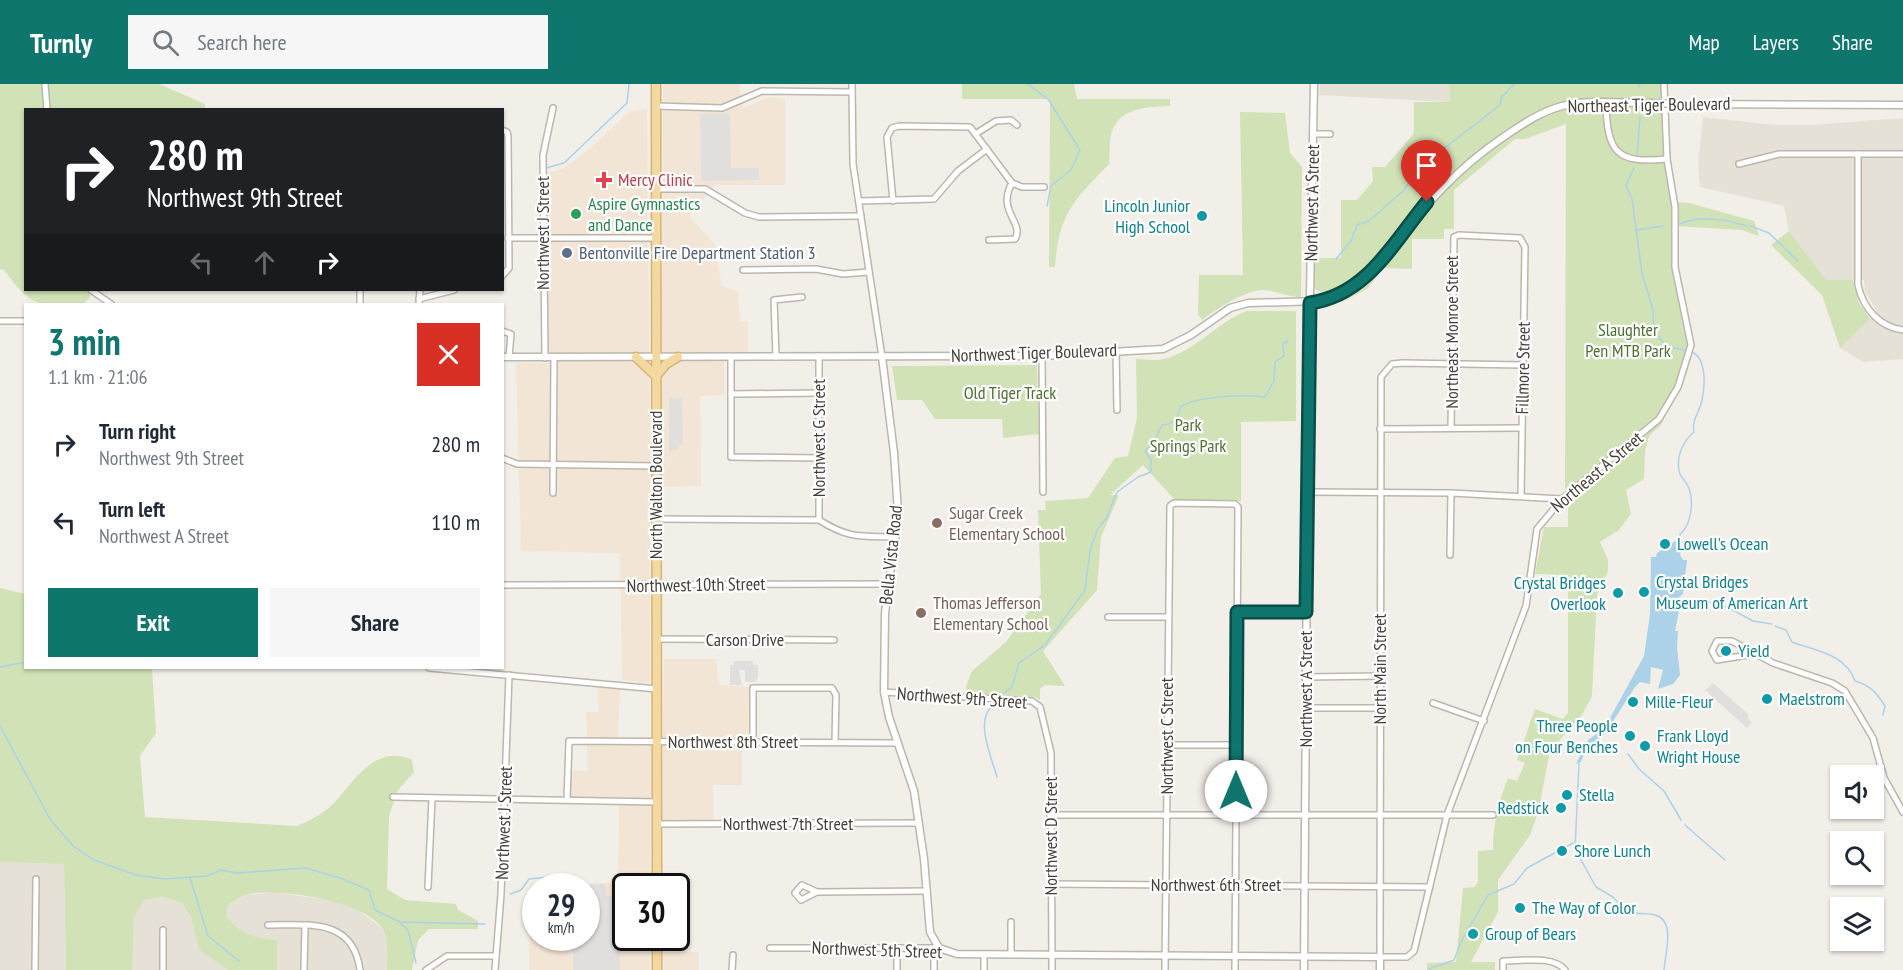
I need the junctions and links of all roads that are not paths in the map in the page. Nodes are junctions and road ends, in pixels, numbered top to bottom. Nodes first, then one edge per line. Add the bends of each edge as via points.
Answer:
1 (45, 84) edge
2 (656, 84) edge
3 (852, 84) edge
4 (1314, 84) edge
5 (1664, 84) edge
6 (852, 92) junction
7 (1606, 103) junction
8 (1903, 105) edge
9 (656, 106) junction
10 (48, 108) edge
11 (553, 108) dead end
12 (1017, 125) dead end
13 (504, 130) edge
14 (977, 133) junction
15 (1313, 134) junction
16 (1330, 134) dead end
17 (987, 149) junction
18 (1858, 154) junction
19 (1903, 154) edge
20 (1667, 159) junction
21 (1739, 164) dead end
22 (1012, 183) junction
23 (1044, 187) dead end
24 (656, 189) junction
25 (859, 201) junction
26 (893, 201) junction
27 (861, 216) junction
28 (508, 238) junction
29 (542, 238) junction
30 (656, 238) junction
31 (989, 240) dead end
32 (1523, 240) joint
33 (1383, 258) joint
34 (743, 270) dead end
35 (869, 272) junction
36 (504, 273) edge
37 (93, 291) edge
38 (451, 291) edge
39 (802, 297) dead end
40 (419, 302) edge
41 (110, 303) edge
42 (1310, 303) junction
43 (0, 321) edge
44 (24, 321) edge
45 (1903, 330) edge
46 (504, 332) edge
47 (505, 346) edge
48 (1116, 350) junction
49 (1042, 356) junction
50 (506, 357) edge
51 (636, 357) junction
52 (656, 357) junction
53 (678, 357) junction
54 (731, 357) junction
55 (776, 357) junction
56 (819, 357) junction
57 (882, 357) junction
58 (545, 358) junction
59 (554, 358) junction
60 (1452, 363) junction
61 (1523, 365) junction
62 (656, 376) junction
63 (819, 393) junction
64 (731, 394) junction
65 (1117, 410) dead end
66 (1451, 428) junction
67 (1522, 428) junction
68 (1380, 429) junction
69 (819, 458) junction
70 (504, 459) edge
71 (553, 466) junction
72 (657, 466) junction
73 (1043, 492) dead end
74 (1308, 492) junction
75 (1380, 492) junction
76 (553, 493) dead end
77 (1451, 493) junction
78 (1521, 496) junction
79 (1562, 499) junction
80 (657, 519) junction
81 (819, 520) junction
82 (896, 537) junction
83 (1450, 555) dead end
84 (889, 584) junction
85 (504, 585) edge
86 (657, 586) junction
87 (1237, 612) junction
88 (1306, 612) junction
89 (1108, 617) dead end
90 (1168, 617) junction
91 (657, 639) junction
92 (834, 640) dead end
93 (1754, 654) junction
94 (448, 669) edge
95 (509, 675) junction
96 (1380, 676) junction
97 (1306, 677) junction
98 (657, 688) junction
99 (884, 692) junction
100 (1432, 703) dead end
101 (1039, 705) joint
102 (1306, 708) junction
103 (1381, 708) junction
104 (1484, 721) junction
105 (657, 742) junction
106 (753, 742) junction
107 (835, 742) junction
108 (898, 743) junction
109 (1167, 745) junction
110 (1236, 745) junction
111 (393, 798) dead end
112 (432, 798) junction
113 (504, 799) junction
114 (567, 800) junction
115 (657, 802) junction
116 (1903, 812) edge
117 (1050, 815) junction
118 (1167, 815) junction
119 (1236, 815) junction
120 (1305, 815) junction
121 (1382, 815) junction
122 (1447, 815) junction
123 (1493, 815) dead end
124 (919, 823) junction
125 (657, 824) junction
126 (657, 873) edge
127 (36, 879) dead end
128 (1051, 884) junction
129 (1167, 885) junction
130 (1235, 885) junction
131 (1305, 886) junction
132 (1381, 886) junction
133 (428, 887) dead end
134 (1430, 887) junction
135 (927, 891) junction
136 (817, 892) dead end
137 (1011, 922) dead end
138 (268, 925) dead end
139 (305, 925) junction
140 (164, 930) dead end
141 (770, 948) dead end
142 (939, 948) junction
143 (897, 949) junction
144 (657, 951) edge
145 (733, 955) dead end
146 (984, 955) junction
147 (1011, 955) junction
148 (1052, 956) junction
149 (1166, 956) junction
150 (496, 957) junction
151 (1234, 957) junction
152 (1380, 957) junction
153 (1304, 958) junction
154 (1564, 969) edge
155 (35, 970) edge
156 (163, 970) edge
157 (304, 970) edge
158 (360, 970) edge
159 (426, 970) edge
160 (495, 970) edge
161 (657, 970) edge
162 (732, 970) edge
163 (897, 970) edge
164 (934, 970) edge
165 (984, 970) edge
166 (1052, 970) edge
167 (1166, 970) edge
168 (1234, 970) edge
169 (1304, 970) edge
170 (1380, 970) edge
171 (1503, 970) edge

1 - 10 street
2 - 9 main road, North Walton Boulevard
3 - 6 street, Bella Vista Road
4 - 15 street, Northwest A Street
5 - 20 street, Northeast A Street
6 - 9 street via 762,91 722,108
6 - 25 street, Bella Vista Road via 851,136
7 - 8 street, Northeast Tiger Boulevard, bridge
7 - 20 street via 1606,128 1617,151 1642,162
7 - 33 street, Northeast Tiger Boulevard via 1546,111 1483,150 1435,193
9 - 24 main road, North Walton Boulevard
11 - 29 street, Northwest J Street via 543,155
12 - 14 street via 1011,120 996,121
13 - 28 street via 508,136
14 - 17 street
14 - 26 street via 965,126 892,128 887,137
15 - 16 street
15 - 42 street, Northwest A Street
17 - 22 street
17 - 26 street via 958,171 933,199
18 - 19 street
18 - 21 street via 1779,154
18 - 45 street via 1860,296 1875,317
20 - 79 street, Northeast A Street via 1675,207 1675,267 1691,334 1689,353 1674,394 1659,419
22 - 23 street
22 - 31 street via 1006,205 1018,226 1018,234 1009,241
24 - 27 street via 705,189 759,217
24 - 30 main road, North Walton Boulevard
25 - 26 street
25 - 27 street, Bella Vista Road
27 - 35 street, Bella Vista Road
28 - 29 street
28 - 36 street via 508,268
29 - 30 street
29 - 58 street, Northwest J Street
30 - 52 main road, North Walton Boulevard
32 - 60 street, Northeast Monroe Street via 1489,235 1455,237
32 - 61 street, Fillmore Street
33 - 42 street, Northwest Tiger Boulevard via 1358,285
34 - 35 street via 816,268 843,274
35 - 57 street, Bella Vista Road
37 - 41 street
38 - 40 street
39 - 55 street via 774,300
42 - 48 street, Northwest Tiger Boulevard via 1237,305 1163,349
42 - 74 street, Northwest A Street
43 - 44 street
46 - 47 street via 512,334
47 - 50 street
48 - 49 street, Northwest Tiger Boulevard
48 - 65 street
49 - 57 street, Northwest Tiger Boulevard
49 - 73 street
50 - 58 street, Northwest Tiger Boulevard
51 - 52 street, Northwest Tiger Boulevard
51 - 59 street, Northwest Tiger Boulevard
51 - 62 main road
52 - 53 street, Northwest Tiger Boulevard
52 - 62 main road, North Walton Boulevard
53 - 54 street, Northwest Tiger Boulevard
53 - 62 main road via 668,361
54 - 55 street, Northwest Tiger Boulevard
54 - 64 street
55 - 56 street, Northwest Tiger Boulevard
56 - 57 street, Northwest Tiger Boulevard
56 - 63 street, Northwest G Street
57 - 82 street, Bella Vista Road via 896,483
58 - 59 street, Northwest Tiger Boulevard
59 - 71 street
60 - 61 street
60 - 66 street, Northeast Monroe Street
60 - 68 street, North Main Street via 1402,363 1386,369 1381,377
61 - 67 street, Fillmore Street
62 - 72 main road, North Walton Boulevard
63 - 64 street
63 - 69 street, Northwest G Street
64 - 69 street via 731,458
66 - 67 street
66 - 68 street, Northeast Monroe Street
67 - 78 street, Fillmore Street
68 - 75 street, North Main Street
69 - 81 street, Northwest G Street
70 - 71 street via 517,464
71 - 72 street
71 - 76 street
72 - 80 main road, North Walton Boulevard
74 - 75 street
74 - 88 street, Northwest A Street
75 - 77 street
75 - 96 street, North Main Street
77 - 78 street
77 - 83 street
78 - 79 street
79 - 104 street, Northeast A Street via 1538,529 1526,606
80 - 81 street
80 - 86 main road, North Walton Boulevard
81 - 82 street via 851,536
82 - 84 street, Bella Vista Road
84 - 86 street, Northwest 10th Street
84 - 99 street, Bella Vista Road
85 - 86 street, Northwest 10th Street
86 - 91 main road, North Walton Boulevard
87 - 88 street
87 - 90 street, Northwest C Street via 1238,507 1173,503
87 - 110 street
88 - 97 street, Northwest A Street
89 - 90 street
90 - 109 street, Northwest C Street
91 - 92 street, Carson Drive
91 - 98 main road, North Walton Boulevard
93 - 93 street via 1727,639 1717,641 1712,651 1717,660
93 - 116 street via 1845,691 1873,738 1884,778
94 - 95 street
95 - 98 street
95 - 113 street, Northwest J Street
96 - 97 street
96 - 103 street, North Main Street
97 - 102 street, Northwest A Street
98 - 105 main road, North Walton Boulevard
99 - 101 street, Northwest 9th Street via 1032,701
99 - 108 street, Bella Vista Road
100 - 104 street
101 - 117 street, Northwest D Street via 1051,753
102 - 103 street
102 - 120 street, Northwest A Street
103 - 121 street, North Main Street
104 - 122 street, Northeast A Street
105 - 106 street, Northwest 8th Street
105 - 114 street, Northwest 8th Street via 569,741
105 - 115 main road, North Walton Boulevard
106 - 107 street, Northwest 8th Street
106 - 107 street via 753,688 832,688 836,695
107 - 108 street, Northwest 8th Street
108 - 124 street, Bella Vista Road
109 - 110 street
109 - 118 street, Northwest C Street
110 - 119 street
111 - 112 street
112 - 113 street
112 - 133 street
113 - 114 street
113 - 150 street, Northwest J Street
114 - 115 street
115 - 125 main road, North Walton Boulevard
117 - 118 street
117 - 128 street, Northwest D Street
118 - 119 street
118 - 129 street, Northwest C Street
119 - 120 street
119 - 130 street
120 - 121 street
120 - 131 street, Northwest A Street
121 - 122 street
121 - 132 street, North Main Street
122 - 123 street
122 - 134 street, Northeast A Street
124 - 125 street, Northwest 7th Street
124 - 135 street, Bella Vista Road
125 - 126 main road, North Walton Boulevard
127 - 155 street
128 - 129 street, Northwest 6th Street
128 - 148 street, Northwest D Street
129 - 130 street, Northwest 6th Street
129 - 149 street, Northwest C Street
130 - 131 street, Northwest 6th Street
130 - 151 street
131 - 132 street, Northwest 6th Street
131 - 153 street, Northwest A Street
132 - 134 street, Northwest 6th Street
132 - 152 street, North Main Street
134 - 152 street, Northeast A Street via 1414,951 1407,957
135 - 136 street
135 - 142 street, Bella Vista Road via 930,932
137 - 147 street
138 - 139 street
139 - 157 street
139 - 158 street via 342,933 358,955
140 - 156 street
141 - 143 street, Northwest 5th Street
142 - 143 street, Northwest 5th Street
142 - 146 street, Northwest 5th Street via 957,954
142 - 164 street via 934,955
143 - 163 street
144 - 161 main road
145 - 162 street
146 - 147 street, Northwest 5th Street
146 - 165 street
147 - 148 street, Northwest 5th Street
148 - 149 street, Northwest 5th Street
148 - 166 street, Northwest D Street
149 - 151 street, Northwest 5th Street
149 - 167 street, Northwest C Street
150 - 159 street via 447,956
150 - 160 street, Northwest J Street
151 - 153 street, Northwest 5th Street
151 - 168 street
152 - 153 street, Northwest 5th Street
152 - 170 street, North Main Street
153 - 169 street, Northwest A Street
154 - 171 street via 1547,961 1503,961

